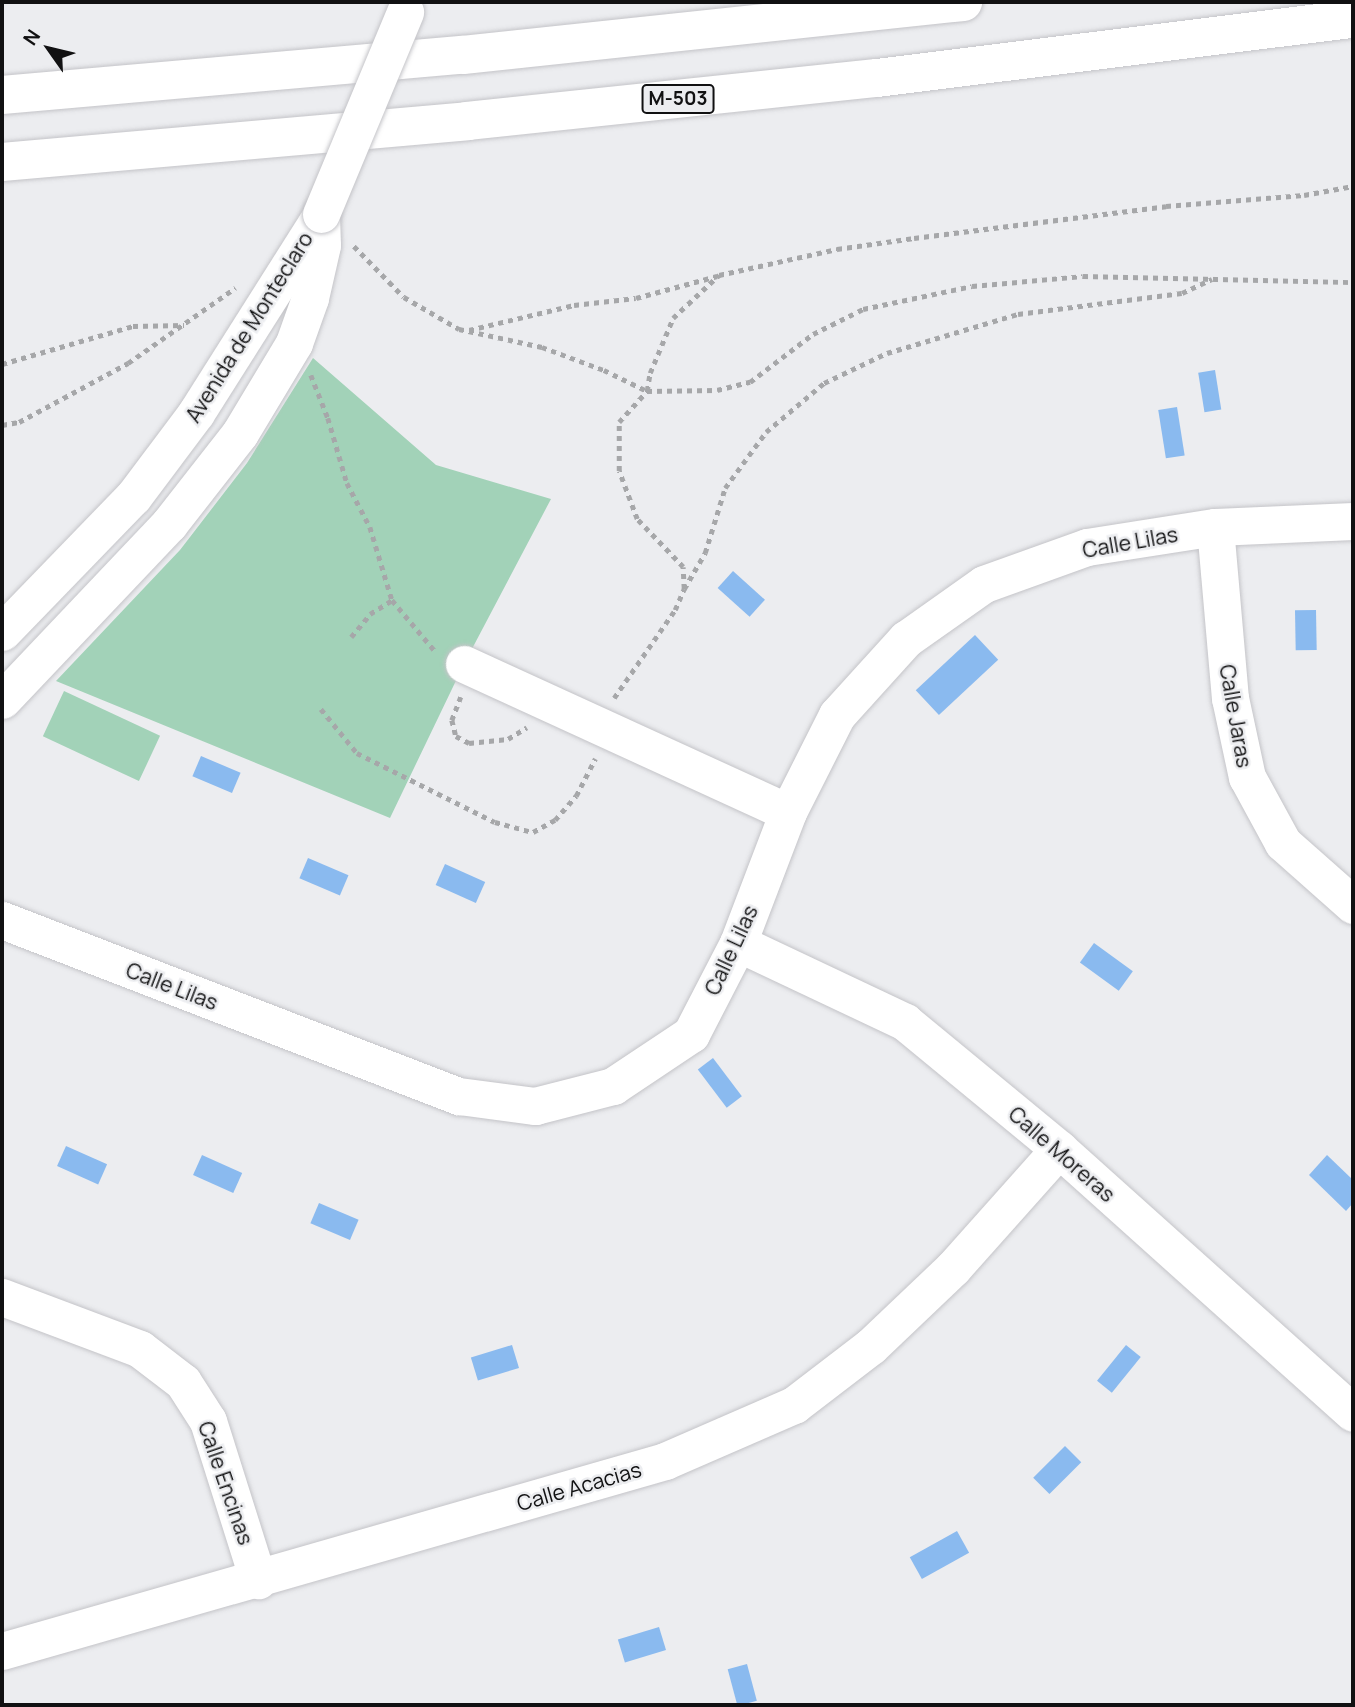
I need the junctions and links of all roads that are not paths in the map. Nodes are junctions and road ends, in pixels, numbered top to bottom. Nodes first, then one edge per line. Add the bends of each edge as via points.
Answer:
1 (963, 2) edge
2 (407, 7) edge
3 (1353, 19) edge
4 (2, 95) edge
5 (2, 162) edge
6 (322, 229) junction
7 (1353, 521) edge
8 (1215, 527) junction
9 (2, 632) edge
10 (476, 669) road end
11 (2, 700) edge
12 (788, 812) junction
13 (1353, 905) edge
14 (2, 920) edge
15 (738, 943) junction
16 (1059, 1149) junction
17 (2, 1297) edge
18 (1353, 1413) edge
19 (258, 1580) junction
20 (2, 1651) edge

1 - 4 highway via 463,55
2 - 6 street, bridge
3 - 5 highway, M-503 via 535,114
6 - 9 street, Avenida de Monteclaro via 133,497
6 - 11 street, Avenida de Monteclaro via 310,298 294,343 240,433 169,524
7 - 8 street, Calle Lilas
8 - 12 street, Calle Lilas via 1087,547 984,584 906,639 837,715
8 - 13 street, Calle Jaras via 1230,698 1247,777 1283,843
10 - 12 street
12 - 15 street, Calle Lilas
14 - 15 street, Calle Lilas via 459,1096 535,1106 613,1086 691,1034
15 - 16 street, Calle Moreras via 905,1022
16 - 18 street, Calle Moreras
16 - 19 street, Calle Acacias via 953,1268 871,1346 794,1405 665,1461
17 - 19 street, Calle Encinas via 140,1349 183,1382 208,1421
19 - 20 street, Calle Acacias

